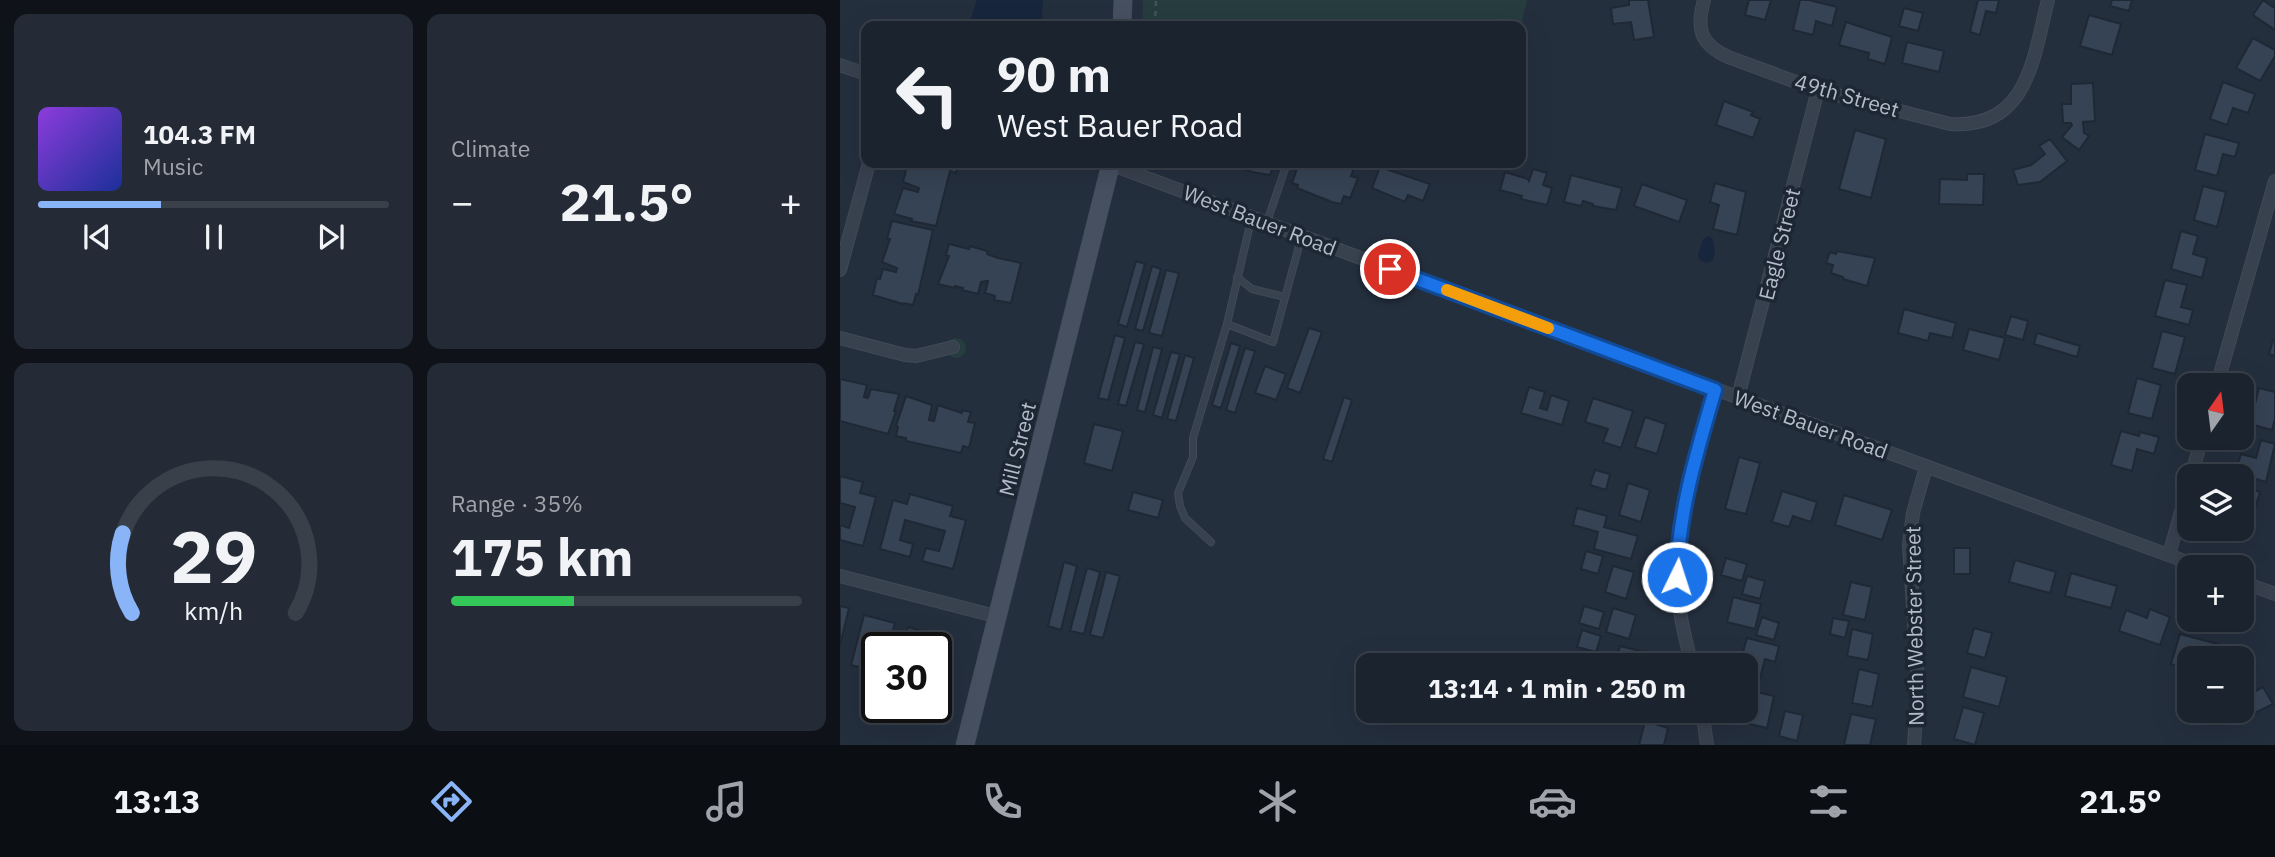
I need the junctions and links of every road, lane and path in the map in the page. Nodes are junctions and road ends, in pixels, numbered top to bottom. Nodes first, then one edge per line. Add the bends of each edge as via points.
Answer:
1 (1123, 0) edge
2 (1156, 0) edge
3 (1704, 0) edge
4 (2048, 0) edge
5 (1122, 21) edge
6 (1155, 21) edge
7 (840, 65) edge
8 (861, 72) edge
9 (1818, 90) junction
10 (868, 168) edge
11 (1109, 168) edge
12 (1123, 168) edge
13 (1285, 168) edge
14 (2274, 189) edge
15 (1252, 216) junction
16 (1266, 222) junction
17 (1302, 235) junction
18 (840, 270) edge
19 (1237, 277) junction
20 (1285, 297) junction
21 (1227, 324) junction
22 (840, 338) edge
23 (953, 347) dead end
24 (2220, 373) edge
25 (1715, 390) junction
26 (1738, 397) junction
27 (1926, 467) junction
28 (2177, 527) edge
29 (1211, 542) dead end
30 (2169, 555) junction
31 (2177, 558) edge
32 (840, 576) edge
33 (2254, 586) edge
34 (2275, 594) edge
35 (999, 617) junction
36 (1690, 653) edge
37 (1704, 723) edge
38 (965, 745) edge
39 (1707, 745) edge
40 (1914, 745) edge

1 - 5 main road
2 - 6 path
3 - 9 street, 49th Street via 1700,17 1703,38 1716,52
4 - 9 street, 49th Street via 2025,83 2013,103 1998,115 1970,125 1950,124
7 - 8 street
9 - 26 street, Eagle Street
10 - 18 street
11 - 35 main road, Mill Street
12 - 15 street, West Bauer Road
13 - 16 lane
14 - 24 street
15 - 16 street, West Bauer Road
15 - 19 lane
16 - 17 street, West Bauer Road
17 - 20 lane
17 - 25 street, West Bauer Road
19 - 20 lane via 1252,289
19 - 21 lane
20 - 21 lane via 1273,342
21 - 29 lane via 1193,438 1193,457 1178,493 1185,518
22 - 23 street via 916,356
25 - 26 street, West Bauer Road
25 - 36 street via 1691,476 1677,560 1678,597
26 - 27 street, West Bauer Road
27 - 30 street, West Bauer Road
27 - 40 street, North Webster Street via 1909,545 1918,682
28 - 30 street
30 - 31 street, West Bauer Road
32 - 35 street
33 - 34 street
35 - 38 main road, Mill Street
37 - 39 street

